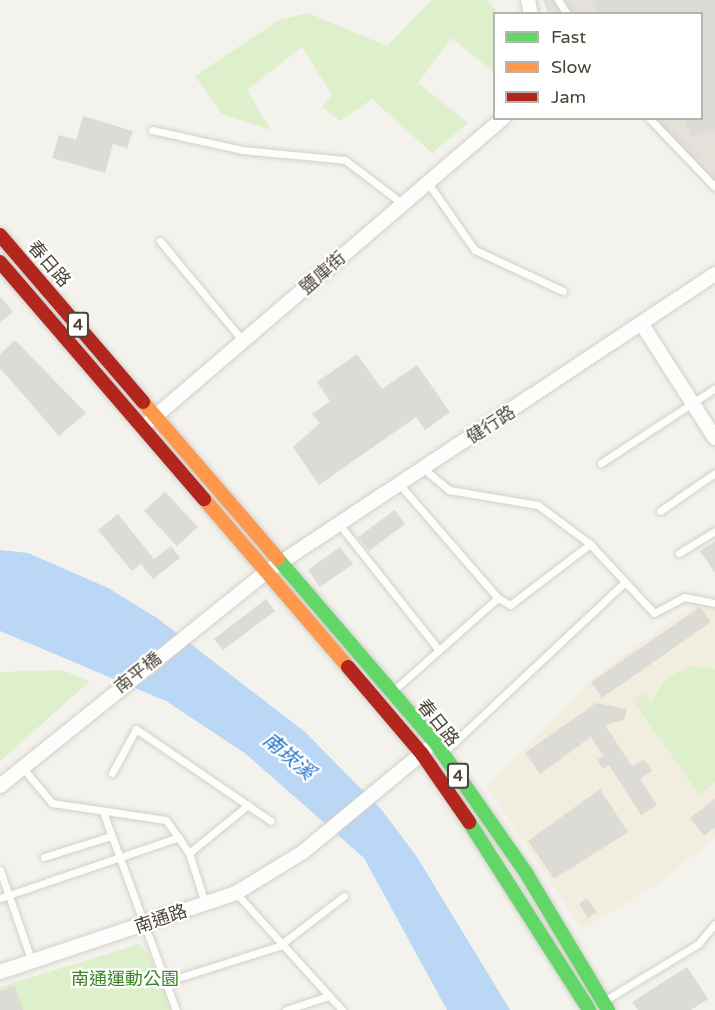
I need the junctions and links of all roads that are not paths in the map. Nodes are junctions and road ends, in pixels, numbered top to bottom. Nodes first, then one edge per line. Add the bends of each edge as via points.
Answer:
1 (501, 120) edge
2 (651, 120) edge
3 (152, 130) dead end
4 (428, 183) junction
5 (715, 187) edge
6 (403, 204) junction
7 (0, 235) edge
8 (160, 241) dead end
9 (0, 262) edge
10 (715, 274) edge
11 (563, 291) dead end
12 (643, 326) junction
13 (243, 341) junction
14 (715, 388) edge
15 (692, 403) junction
16 (157, 415) junction
17 (142, 427) junction
18 (715, 438) edge
19 (601, 463) dead end
20 (424, 469) junction
21 (715, 473) edge
22 (400, 485) junction
23 (660, 511) dead end
24 (339, 524) junction
25 (715, 531) edge
26 (590, 544) junction
27 (678, 553) dead end
28 (278, 564) junction
29 (265, 573) junction
30 (624, 583) junction
31 (498, 598) junction
32 (715, 603) edge
33 (439, 650) junction
34 (390, 693) junction
35 (377, 704) junction
36 (434, 741) junction
37 (441, 755) junction
38 (426, 760) junction
39 (27, 764) junction
40 (112, 773) dead end
41 (0, 786) edge
42 (248, 805) junction
43 (103, 813) junction
44 (271, 821) dead end
45 (111, 836) junction
46 (179, 837) junction
47 (189, 853) junction
48 (44, 857) dead end
49 (119, 857) junction
50 (0, 870) edge
51 (237, 892) junction
52 (10, 894) junction
53 (344, 896) dead end
54 (0, 898) edge
55 (205, 903) junction
56 (715, 924) edge
57 (144, 925) junction
58 (279, 946) junction
59 (32, 962) junction
60 (0, 972) edge
61 (165, 982) junction
62 (328, 996) junction
63 (606, 1005) edge
64 (176, 1010) edge
65 (286, 1010) edge
66 (342, 1010) edge
67 (589, 1010) edge

1 - 4 street, 鹽庫街
2 - 5 lane
3 - 6 lane via 242,150 345,160
4 - 6 street, 鹽庫街
4 - 11 lane via 474,250
6 - 13 street, 鹽庫街
7 - 16 main road, 春日路 / 4
8 - 13 lane
9 - 17 main road, 春日路 / 4
10 - 12 street, 健行路
12 - 15 street
12 - 20 street, 健行路
13 - 16 street, 鹽庫街
14 - 15 lane
15 - 18 street
15 - 19 lane
16 - 17 street, 鹽庫街
16 - 28 main road, 春日路 / 4
17 - 29 main road, 春日路 / 4
20 - 22 street, 健行路
20 - 26 lane via 449,490 538,505
21 - 23 lane
22 - 24 street, 健行路
22 - 31 lane
24 - 28 street, 健行路
24 - 33 lane
25 - 27 lane
26 - 30 lane
26 - 31 lane via 510,605
28 - 29 street, 健行路
28 - 34 main road, 春日路 / 4
29 - 35 main road, 春日路 / 4
29 - 39 street, 南平橋
30 - 32 lane via 654,613 684,597
30 - 37 lane
31 - 33 lane
33 - 34 lane
34 - 35 lane
34 - 36 main road, 春日路 / 4
35 - 38 main road, 春日路 / 4
36 - 37 main road, 春日路 / 4
36 - 38 street
37 - 38 lane
37 - 63 main road, 春日路 / 4 via 526,873
38 - 51 street, 南通路 via 394,778 312,845
38 - 67 main road, 春日路 / 4 via 512,882
39 - 41 street, 南平橋
39 - 43 lane via 52,803
40 - 42 lane via 136,729
42 - 44 lane
42 - 47 lane
43 - 45 lane
43 - 46 lane via 166,820
45 - 48 lane
45 - 49 lane
46 - 47 lane
46 - 49 lane
47 - 55 lane
49 - 52 lane
49 - 57 lane
50 - 52 lane
51 - 55 street, 南通路
51 - 58 lane
52 - 54 lane
52 - 59 lane
53 - 58 lane
55 - 57 street, 南通路
56 - 63 lane via 698,944
57 - 59 street, 南通路
57 - 61 lane
58 - 61 lane
58 - 62 lane
59 - 60 street, 南通路
61 - 64 lane
62 - 65 lane
62 - 66 lane
63 - 67 lane

